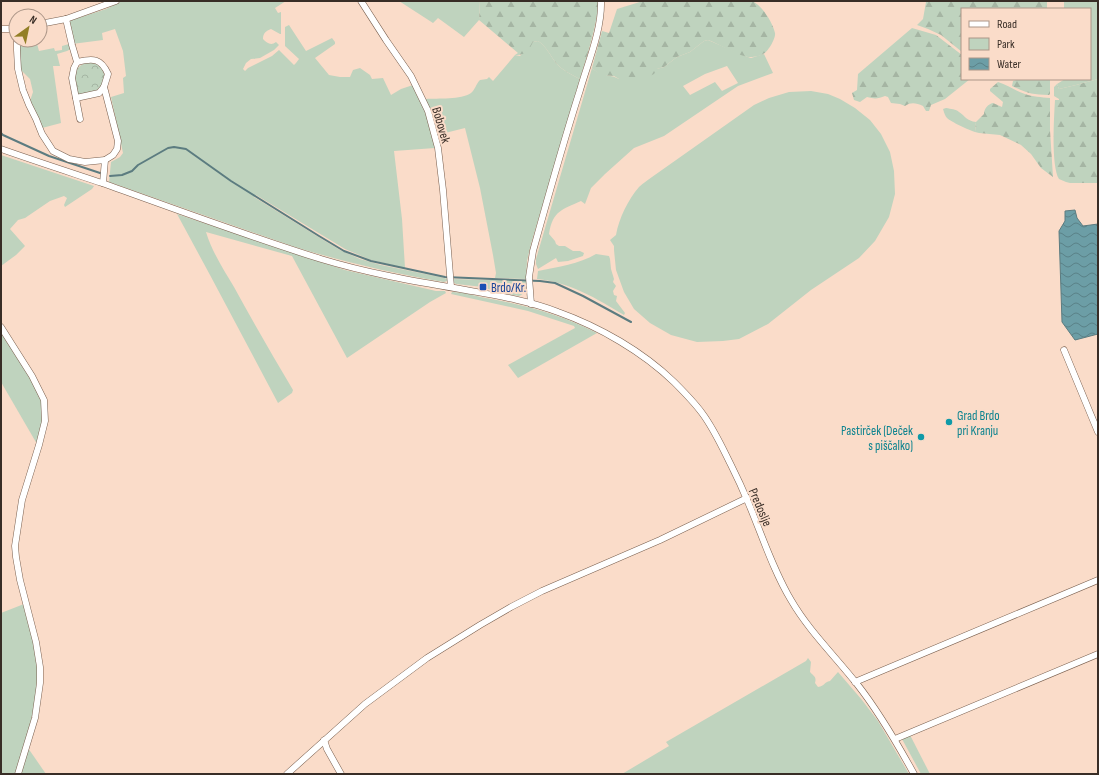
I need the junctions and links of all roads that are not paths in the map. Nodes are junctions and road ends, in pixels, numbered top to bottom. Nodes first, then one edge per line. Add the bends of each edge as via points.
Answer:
1 (116, 1) edge
2 (361, 1) edge
3 (601, 1) edge
4 (66, 19) junction
5 (48, 22) edge
6 (17, 48) edge
7 (77, 62) junction
8 (104, 87) junction
9 (76, 98) junction
10 (80, 119) dead end
11 (1, 149) edge
12 (105, 160) junction
13 (103, 184) junction
14 (450, 287) junction
15 (531, 304) junction
16 (1, 327) edge
17 (1064, 350) dead end
18 (1098, 432) edge
19 (747, 498) junction
20 (1098, 580) edge
21 (1098, 654) edge
22 (855, 682) junction
23 (895, 739) junction
24 (324, 740) junction
25 (18, 774) edge
26 (287, 774) edge
27 (341, 774) edge
28 (914, 774) edge

1 - 4 street
2 - 14 street, Bobovek via 411,76 428,111 438,148
3 - 15 street via 598,29 533,251 529,277
4 - 5 street
4 - 7 street
6 - 12 street via 18,69 29,105 53,151 69,159 84,162
7 - 8 street via 90,59 99,61 108,74
7 - 9 street via 72,78
8 - 9 street via 100,93
8 - 12 street via 118,141 114,155
9 - 10 street
11 - 13 street, Predoslje
12 - 13 street
13 - 14 street, Predoslje via 324,260
14 - 15 street, Predoslje
15 - 19 street, Predoslje via 556,311 604,332 662,371 704,415
16 - 25 street via 44,400 45,421 22,500 15,546 40,667 35,718
17 - 18 street
19 - 22 street, Predoslje via 791,601 816,636
19 - 24 street via 660,540 542,591 492,618 404,674
20 - 22 street
21 - 23 street
22 - 23 street, Predoslje
23 - 28 street, Predoslje
24 - 26 street
24 - 27 street

